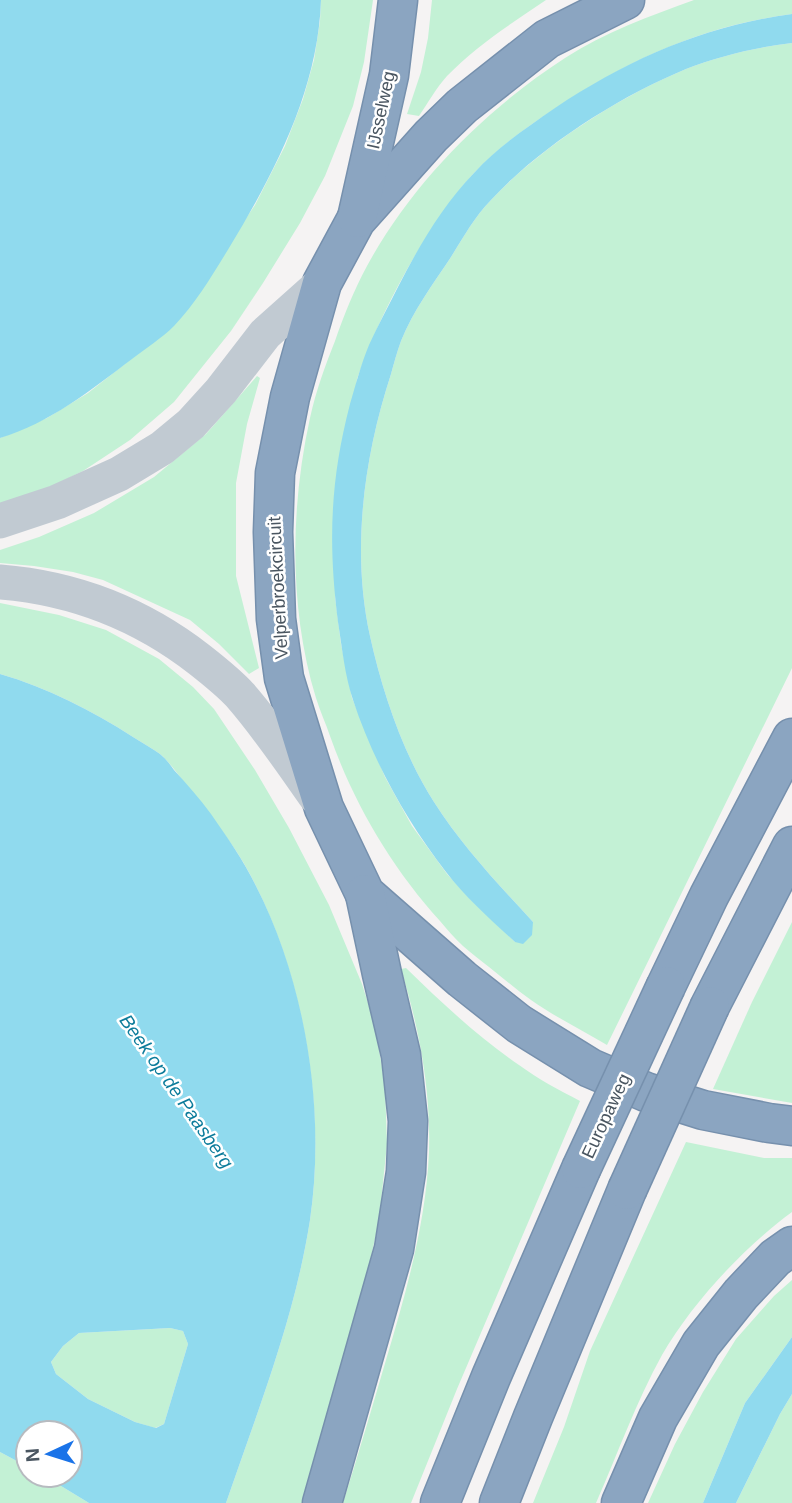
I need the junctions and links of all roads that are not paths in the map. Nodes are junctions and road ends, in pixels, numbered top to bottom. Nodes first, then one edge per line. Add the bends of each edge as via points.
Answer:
1 (398, 0) edge
2 (625, 0) edge
3 (356, 220) junction
4 (322, 283) junction
5 (0, 521) edge
6 (0, 582) edge
7 (792, 738) edge
8 (324, 808) junction
9 (792, 846) edge
10 (365, 894) junction
11 (792, 1126) edge
12 (792, 1246) edge
13 (322, 1503) edge
14 (440, 1503) edge
15 (499, 1503) edge
16 (621, 1503) edge

1 - 3 highway, IJsselweg via 389,75
2 - 3 highway, Velperbroekcircuit via 547,39 462,106
3 - 4 highway, Velperbroekcircuit
4 - 5 street via 265,334 221,391 162,448 57,502
4 - 8 highway, Velperbroekcircuit via 290,397 275,473 273,532 276,619 284,678
6 - 8 street via 57,590 97,602 173,639 240,695
7 - 14 highway, Europaweg, bridge via 709,895 581,1169
8 - 10 highway, Velperbroekcircuit
9 - 15 highway, bridge via 710,1006 627,1190
10 - 11 highway, Velperbroekcircuit via 519,1024 590,1068 703,1110
10 - 13 highway via 401,1055 408,1121 406,1172 394,1249
12 - 16 highway via 741,1294 701,1344 657,1418

